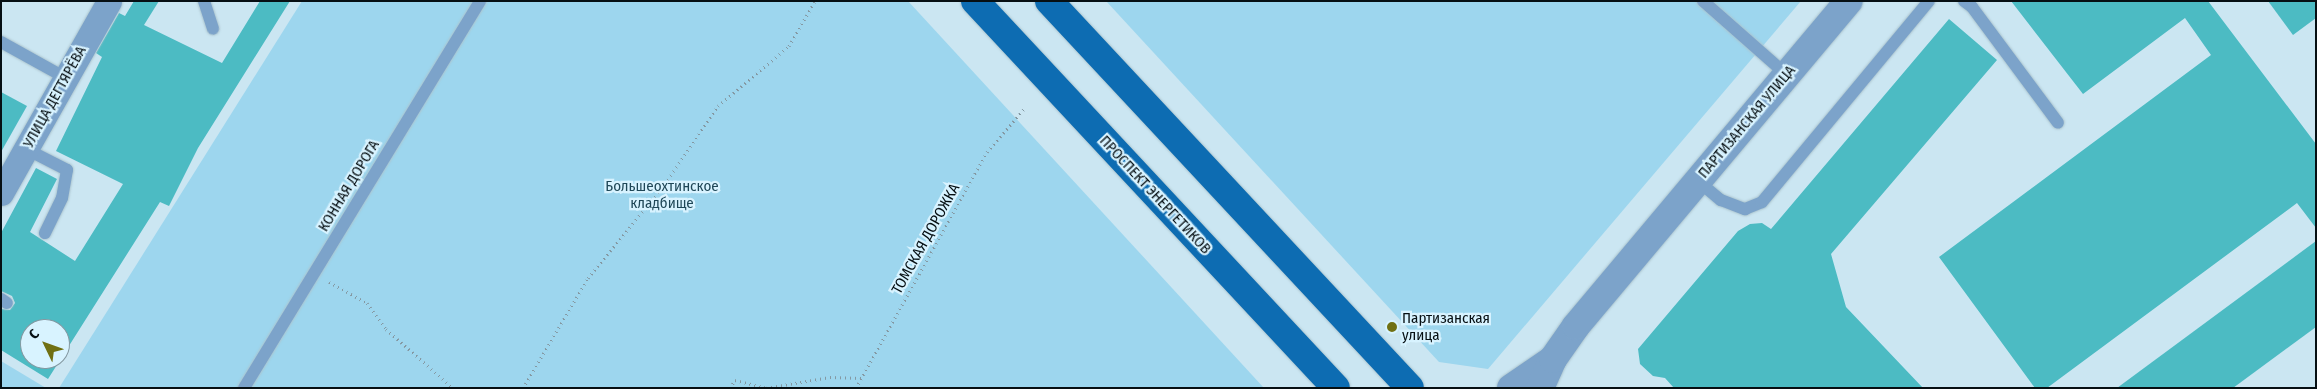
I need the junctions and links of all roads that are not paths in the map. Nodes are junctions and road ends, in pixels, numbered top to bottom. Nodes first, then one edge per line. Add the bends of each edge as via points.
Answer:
1 (109, 1) edge
2 (204, 1) edge
3 (480, 1) edge
4 (975, 1) edge
5 (1050, 1) edge
6 (1703, 1) edge
7 (1849, 1) edge
8 (1929, 1) edge
9 (1964, 1) edge
10 (212, 29) dead end
11 (1, 42) edge
12 (1787, 74) junction
13 (66, 78) junction
14 (2058, 123) dead end
15 (26, 149) junction
16 (1698, 181) junction
17 (1, 193) edge
18 (45, 233) dead end
19 (1553, 359) junction
20 (1403, 379) edge
21 (244, 388) edge
22 (1336, 388) edge
23 (1422, 388) edge
24 (1511, 388) edge
25 (1540, 388) edge

1 - 13 street, УЛИЦА ДЕГТЯРЁВА
2 - 10 lane
3 - 21 lane, КОННАЯ ДОРОГА
4 - 22 main road, ПРОСПЕКТ ЭНЕРГЕТИКОВ
5 - 20 main road
6 - 12 lane
7 - 12 street, ПАРТИЗАНСКАЯ УЛИЦА
8 - 16 lane via 1762,202 1745,209 1720,200
9 - 14 lane via 1972,7
11 - 13 lane
12 - 16 street, ПАРТИЗАНСКАЯ УЛИЦА
13 - 15 street, УЛИЦА ДЕГТЯРЁВА
15 - 17 street, УЛИЦА ДЕГТЯРЁВА
15 - 18 lane via 67,170 62,198
16 - 19 street, ПАРТИЗАНСКАЯ УЛИЦА via 1576,326
19 - 24 street
19 - 25 street, ПАРТИЗАНСКАЯ УЛИЦА
20 - 23 street

